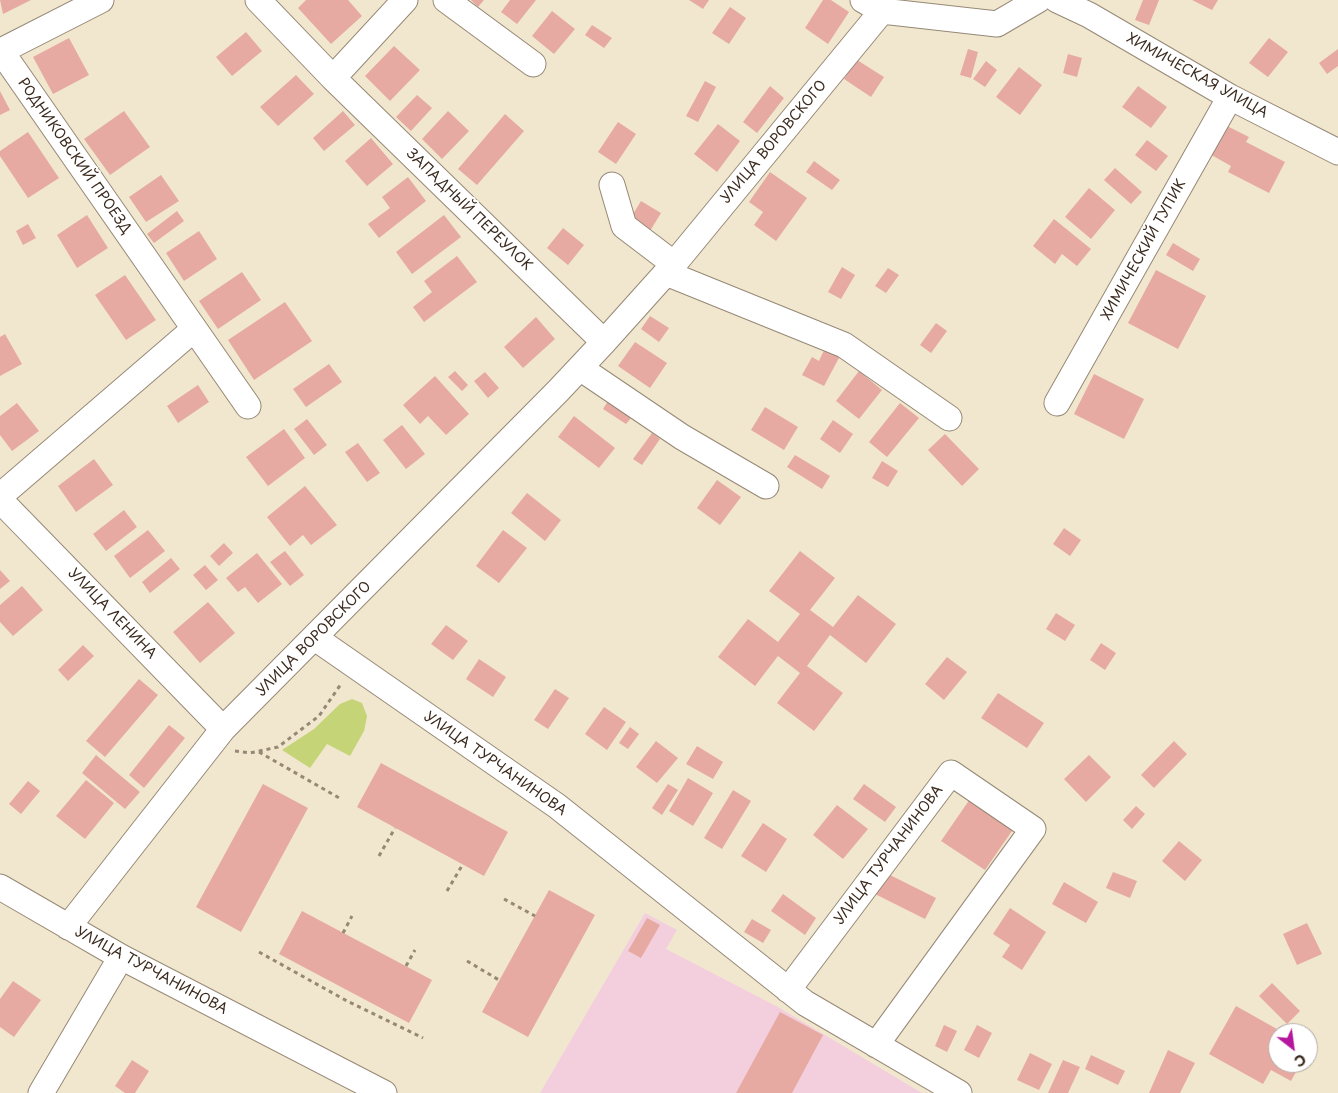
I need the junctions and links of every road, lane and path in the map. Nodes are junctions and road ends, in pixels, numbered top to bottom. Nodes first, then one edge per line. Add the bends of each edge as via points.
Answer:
1 (102, 0) edge
2 (258, 0) edge
3 (405, 0) edge
4 (446, 0) edge
5 (1038, 0) edge
6 (1057, 0) edge
7 (873, 6) edge
8 (533, 64) dead end
9 (334, 78) junction
10 (1230, 97) junction
11 (1338, 152) edge
12 (612, 185) dead end
13 (670, 269) junction
14 (193, 330) junction
15 (604, 342) junction
16 (580, 368) junction
17 (1057, 403) dead end
18 (248, 406) dead end
19 (949, 418) dead end
20 (766, 486) dead end
21 (0, 498) edge
22 (314, 638) junction
23 (354, 666) junction
24 (217, 738) junction
25 (259, 751) junction
26 (341, 799) dead end
27 (395, 828) dead end
28 (379, 856) dead end
29 (463, 864) dead end
30 (0, 887) edge
31 (447, 891) dead end
32 (504, 898) dead end
33 (352, 916) dead end
34 (535, 916) dead end
35 (68, 928) junction
36 (343, 933) dead end
37 (415, 950) dead end
38 (259, 952) dead end
39 (121, 957) junction
40 (467, 961) dead end
41 (406, 966) dead end
42 (500, 980) dead end
43 (788, 990) junction
44 (423, 1038) dead end
45 (876, 1044) junction
46 (41, 1093) edge
47 (384, 1093) edge
48 (959, 1093) edge

1 - 14 street, РОДНИКОВСКИЙ ПРОЕЗД via 1,51
2 - 9 street, ЗАПАДНЫЙ ПЕРЕУЛОК
3 - 9 street
4 - 8 street
5 - 7 street via 997,24
6 - 10 street, ХИМИЧЕСКАЯ УЛИЦА via 1089,15
7 - 13 street, УЛИЦА ВОРОВСКОГО
9 - 15 street, ЗАПАДНЫЙ ПЕРЕУЛОК
10 - 11 street, ХИМИЧЕСКАЯ УЛИЦА
10 - 17 street, ХИМИЧЕСКИЙ ТУПИК
12 - 13 street via 624,226
13 - 15 street, УЛИЦА ВОРОВСКОГО
13 - 19 street via 844,345
14 - 18 street, РОДНИКОВСКИЙ ПРОЕЗД
14 - 21 street
15 - 16 street, УЛИЦА ВОРОВСКОГО
16 - 20 street via 682,437
16 - 22 street, УЛИЦА ВОРОВСКОГО
21 - 24 street, УЛИЦА ЛЕНИНА
22 - 23 street, УЛИЦА ТУРЧАНИНОВА
22 - 24 street, УЛИЦА ВОРОВСКОГО
23 - 25 path via 319,716 278,747
23 - 43 street, УЛИЦА ТУРЧАНИНОВА via 557,806
24 - 25 path via 250,753
24 - 35 street, УЛИЦА ВОРОВСКОГО
25 - 26 path
27 - 28 path
29 - 31 path
30 - 35 street, УЛИЦА ТУРЧАНИНОВА
32 - 34 path
33 - 36 path
35 - 39 street, УЛИЦА ТУРЧАНИНОВА
37 - 41 path
38 - 44 path
39 - 46 street
39 - 47 street, УЛИЦА ТУРЧАНИНОВА
40 - 42 path
43 - 45 street, УЛИЦА ТУРЧАНИНОВА
43 - 45 street, УЛИЦА ТУРЧАНИНОВА via 951,773 1033,829
45 - 48 street, УЛИЦА ТУРЧАНИНОВА

